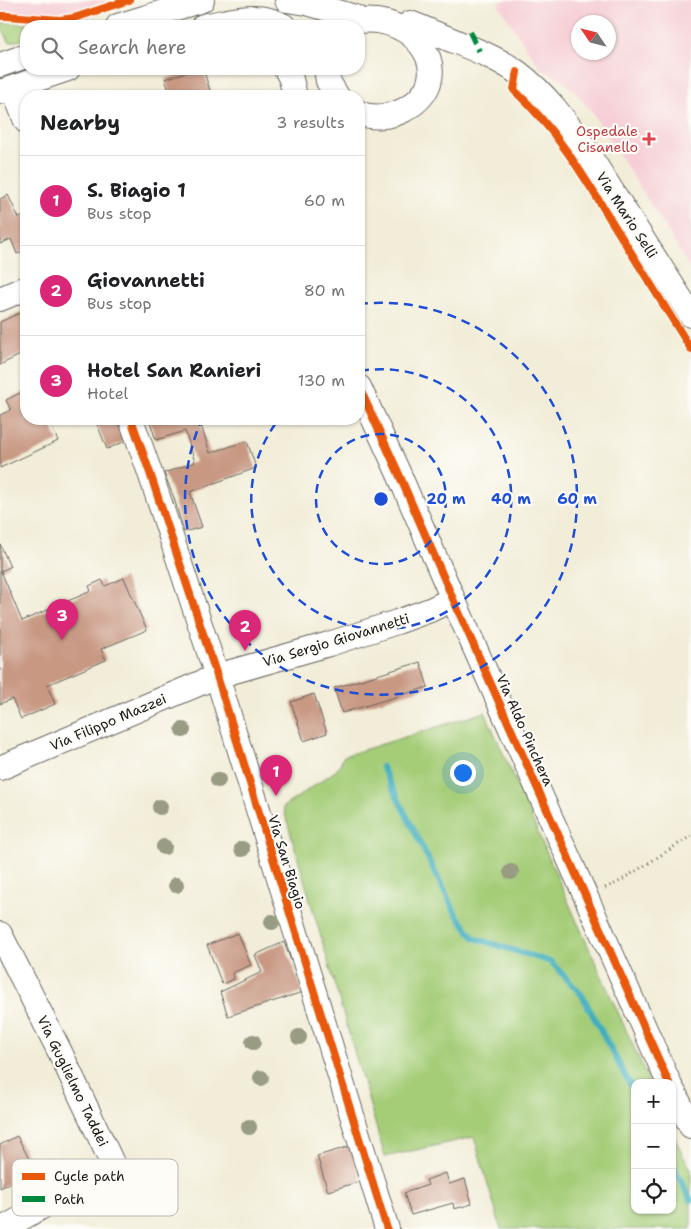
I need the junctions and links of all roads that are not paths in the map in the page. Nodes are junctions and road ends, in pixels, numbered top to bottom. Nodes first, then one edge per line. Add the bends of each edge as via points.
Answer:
1 (202, 0) edge
2 (287, 0) edge
3 (137, 20) edge
4 (231, 20) edge
5 (266, 20) edge
6 (346, 20) edge
7 (353, 20) edge
8 (410, 23) junction
9 (20, 58) edge
10 (0, 66) edge
11 (51, 75) edge
12 (289, 75) edge
13 (7, 90) edge
14 (294, 90) edge
15 (20, 111) edge
16 (365, 114) edge
17 (20, 291) edge
18 (0, 299) edge
19 (691, 315) edge
20 (365, 400) edge
21 (134, 425) edge
22 (453, 599) junction
23 (217, 676) junction
24 (0, 768) edge
25 (0, 934) edge
26 (667, 1079) edge
27 (676, 1097) edge
28 (691, 1126) edge
29 (110, 1159) edge
30 (25, 1216) edge
31 (2, 1229) edge
32 (387, 1229) edge

1 - 3 street
2 - 6 street via 326,8
4 - 5 street
7 - 8 street, Via Mario Selli via 378,11 395,14
8 - 16 street via 422,35 429,52 428,82 410,106 392,115
8 - 19 street, Via Mario Selli via 494,58 533,85 573,131
9 - 10 street
11 - 13 street
12 - 14 street
13 - 15 street
17 - 18 street
20 - 22 street, Via Aldo Pinchera
21 - 23 street, Via San Biagio
22 - 23 street, Via Sergio Giovannetti via 397,622
22 - 26 street, Via Aldo Pinchera
23 - 24 street, Via Filippo Mazzei
23 - 32 street, Via San Biagio
25 - 29 street, Via Guglielmo Taddei
27 - 28 street
30 - 31 street, Via Guglielmo Taddei

